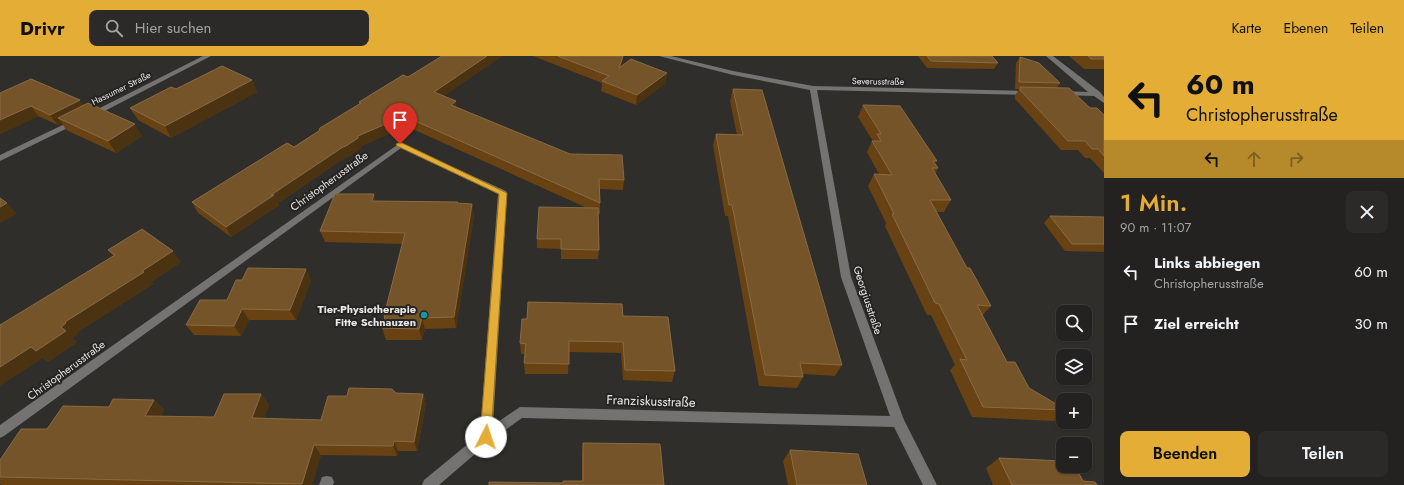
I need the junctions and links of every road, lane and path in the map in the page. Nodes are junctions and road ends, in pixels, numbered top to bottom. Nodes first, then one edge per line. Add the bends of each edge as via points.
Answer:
1 (208, 56) edge
2 (662, 56) edge
3 (1049, 56) edge
4 (813, 88) junction
5 (1097, 94) junction
6 (1104, 101) edge
7 (0, 158) edge
8 (898, 422) junction
9 (0, 432) edge
10 (486, 437) junction
11 (429, 485) edge
12 (930, 485) edge

1 - 7 street, Hassumer Straße
2 - 4 street, Severusstraße
3 - 5 street
4 - 5 street, Severusstraße
4 - 8 street, Georgiusstraße via 846,276
5 - 6 street
8 - 10 street, Franziskusstraße via 520,412
8 - 12 street, Georgiusstraße
9 - 10 street, Christopherusstraße via 400,144 503,193
10 - 11 street, Franziskusstraße

